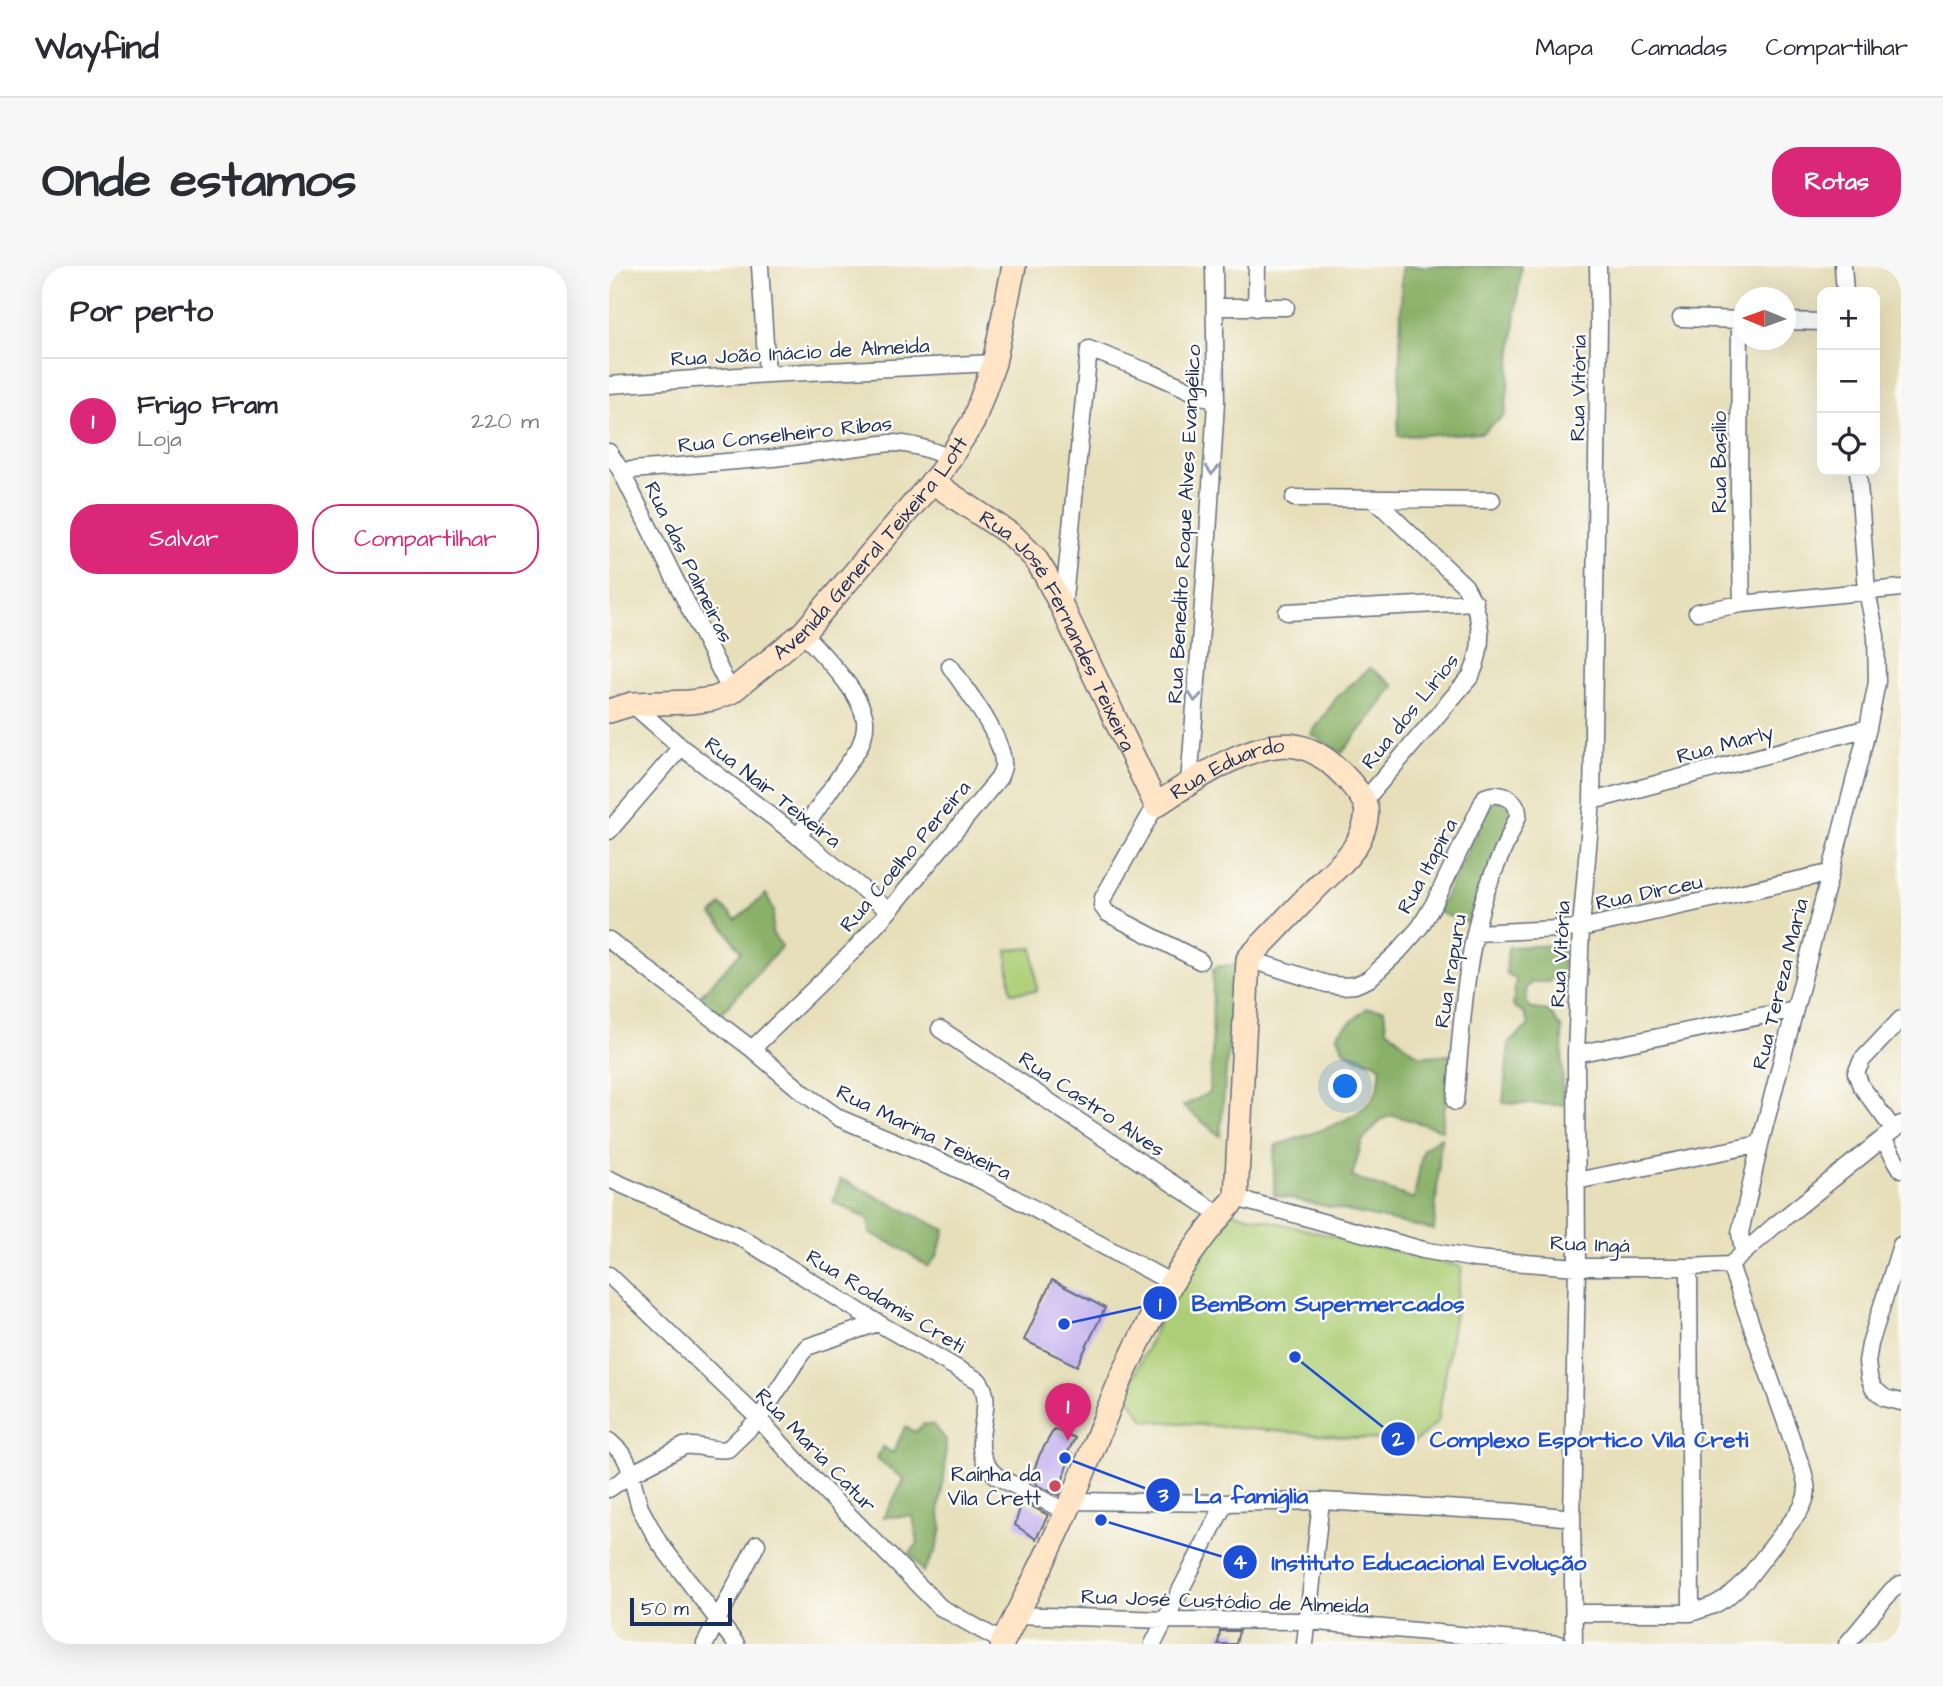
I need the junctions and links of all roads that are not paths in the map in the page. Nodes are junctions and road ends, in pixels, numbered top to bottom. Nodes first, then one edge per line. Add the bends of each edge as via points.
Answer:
1 (760, 266) edge
2 (1014, 266) edge
3 (1214, 266) edge
4 (1257, 266) edge
5 (1598, 266) edge
6 (1843, 266) edge
7 (1845, 287) edge
8 (1216, 307) junction
9 (1286, 307) dead end
10 (1256, 308) junction
11 (1681, 318) dead end
12 (1733, 320) edge
13 (1796, 321) edge
14 (1817, 322) edge
15 (1741, 350) edge
16 (994, 363) junction
17 (767, 374) junction
18 (609, 385) edge
19 (1216, 402) junction
20 (609, 452) edge
21 (951, 458) junction
22 (621, 471) junction
23 (1858, 476) edge
24 (932, 482) junction
25 (1294, 498) dead end
26 (1375, 500) junction
27 (1492, 500) dead end
28 (1901, 588) edge
29 (1867, 592) junction
30 (1475, 602) junction
31 (1742, 604) junction
32 (1063, 609) junction
33 (1287, 612) dead end
34 (1697, 612) dead end
35 (803, 633) junction
36 (950, 666) dead end
37 (731, 692) junction
38 (632, 704) junction
39 (609, 711) edge
40 (1868, 728) junction
41 (681, 747) junction
42 (1189, 784) junction
43 (1485, 797) joint
44 (1365, 800) junction
45 (1592, 801) junction
46 (1156, 805) junction
47 (609, 831) edge
48 (798, 837) junction
49 (1829, 873) junction
50 (889, 911) junction
51 (1581, 928) junction
52 (1475, 933) junction
53 (609, 940) edge
54 (1248, 960) junction
55 (1200, 961) dead end
56 (1795, 1009) junction
57 (1901, 1019) edge
58 (940, 1029) dead end
59 (752, 1049) junction
60 (1576, 1054) junction
61 (1455, 1101) dead end
62 (1893, 1131) edge
63 (1761, 1144) junction
64 (1901, 1169) edge
65 (609, 1179) edge
66 (1576, 1181) junction
67 (1236, 1198) junction
68 (1220, 1215) junction
69 (1901, 1245) edge
70 (1743, 1252) junction
71 (1730, 1265) junction
72 (1577, 1267) junction
73 (1689, 1267) junction
74 (609, 1275) edge
75 (1172, 1283) junction
76 (878, 1323) junction
77 (1901, 1402) edge
78 (759, 1419) junction
79 (609, 1441) edge
80 (631, 1474) junction
81 (609, 1489) edge
82 (1321, 1501) junction
83 (1225, 1503) junction
84 (1070, 1506) junction
85 (1572, 1518) junction
86 (757, 1544) dead end
87 (1898, 1583) edge
88 (1574, 1613) junction
89 (1691, 1613) junction
90 (1015, 1615) junction
91 (1166, 1620) junction
92 (1307, 1621) junction
93 (717, 1622) junction
94 (1002, 1643) edge
95 (705, 1644) edge
96 (736, 1644) edge
97 (1153, 1644) edge
98 (1305, 1644) edge
99 (1559, 1644) edge
100 (1574, 1644) edge
101 (1847, 1644) edge

1 - 17 street
2 - 16 street, Avenida General Teixeira Lott
3 - 8 street, Rua Benedito Roque Alves Evangélico
4 - 10 street
5 - 45 street, Rua Vitória
6 - 7 street
8 - 10 street
8 - 19 street, Rua Benedito Roque Alves Evangélico
9 - 10 street
11 - 12 street
13 - 14 street
15 - 31 street, Rua Basílio
16 - 17 street, Rua João Inácio de Almeida
16 - 21 street, Avenida General Teixeira Lott via 973,422
17 - 18 street, Rua João Inácio de Almeida
19 - 32 street via 1089,349
19 -> 42 street, Rua Benedito Roque Alves Evangélico
20 - 22 street, Rua das Palmeiras
21 - 22 street, Rua Conselheiro Ribas via 920,446 890,443
21 - 24 street, Avenida General Teixeira Lott
22 - 37 street, Rua das Palmeiras
23 - 29 street, Rua Tereza Maria
24 - 32 street, Rua José Fernandes Teixeira via 1024,546
24 - 35 street, Avenida General Teixeira Lott
25 - 26 street
26 - 27 street
26 - 30 street via 1465,586
28 - 29 street
29 - 31 street
29 - 40 street, Rua Tereza Maria via 1876,635 1877,682
30 - 33 street
30 - 44 street, Rua dos Lírios via 1481,641 1471,676
31 - 34 street
32 - 46 street, Rua José Fernandes Teixeira
35 - 37 street, Avenida General Teixeira Lott
35 - 48 street via 858,700 866,723 859,747
36 - 50 street, Rua Coelho Pereira via 991,728 1002,756 1002,770
37 - 38 street, Avenida General Teixeira Lott via 690,702
38 - 39 street, Avenida General Teixeira Lott
38 - 41 street, Rua Nair Teixeira
40 - 45 street, Rua Marly
40 - 49 street, Rua Tereza Maria
41 - 47 street
41 - 48 street, Rua Nair Teixeira
42 - 44 street, Rua Eduardo via 1255,750 1296,746 1335,765
42 - 46 street, Rua Eduardo
43 - 52 street, Rua Irapuru via 1506,797 1519,809 1482,902
43 - 54 street, Rua Itapira via 1420,927 1369,979 1355,985 1327,984
44 - 54 street via 1364,830 1351,854
45 - 51 street, Rua Vitória
46 - 55 street, Rua Eduardo via 1102,906 1107,913
48 - 50 street, Rua Nair Teixeira
49 - 51 street, Rua Dirceu
49 - 56 street, Rua Tereza Maria
50 - 59 street, Rua Coelho Pereira
51 - 52 street, Rua Dirceu
51 - 60 street, Rua Vitória
52 - 61 street, Rua Irapuru
53 - 59 street, Rua Marina Teixeira
54 - 67 street
56 - 60 street
56 - 63 street, Rua Tereza Maria
57 - 62 street via 1862,1059 1856,1073
58 - 68 street, Rua Castro Alves
59 - 75 street, Rua Marina Teixeira via 839,1118 977,1178
60 - 66 street, Rua Vitória
62 - 64 street
62 - 70 street
63 - 66 street
63 - 70 street, Rua Tereza Maria via 1740,1233
65 - 76 street, Rua Rodamis Creti via 740,1237
66 - 72 street, Rua Vitória
67 - 68 street
67 - 72 street, Rua Ingá via 1423,1250
68 - 75 street
69 - 77 street via 1867,1362 1873,1388 1885,1398
70 - 71 street
71 - 73 street, Rua Ingá
71 - 89 street via 1803,1471 1807,1494 1799,1512 1747,1578 1726,1598
72 - 73 street, Rua Ingá
72 - 85 street, Rua Vitória
73 - 89 street
74 - 78 street, Rua Maria Catur
75 - 84 street via 1122,1376
76 - 78 street via 807,1347
76 - 84 street, Rua Rodamis Creti via 979,1381 985,1396 981,1446 990,1471
78 - 80 street via 728,1449 684,1446
78 - 94 street, Rua Maria Catur via 940,1606
79 - 80 street via 623,1454
80 - 81 street
80 - 93 street via 647,1524
82 - 83 street
82 - 85 street
82 - 92 street
83 - 84 street
83 - 91 street
84 - 90 street
85 - 88 street, Rua Vitória
86 - 93 street
87 - 101 street
88 - 89 street
88 - 100 street, Rua Vitória
90 - 91 street, Rua José Custódio de Almeida
90 - 94 street
91 - 92 street, Rua José Custódio de Almeida
91 - 97 street
92 - 98 street
92 - 99 street, Rua José Custódio de Almeida
93 - 95 street
93 - 96 street

